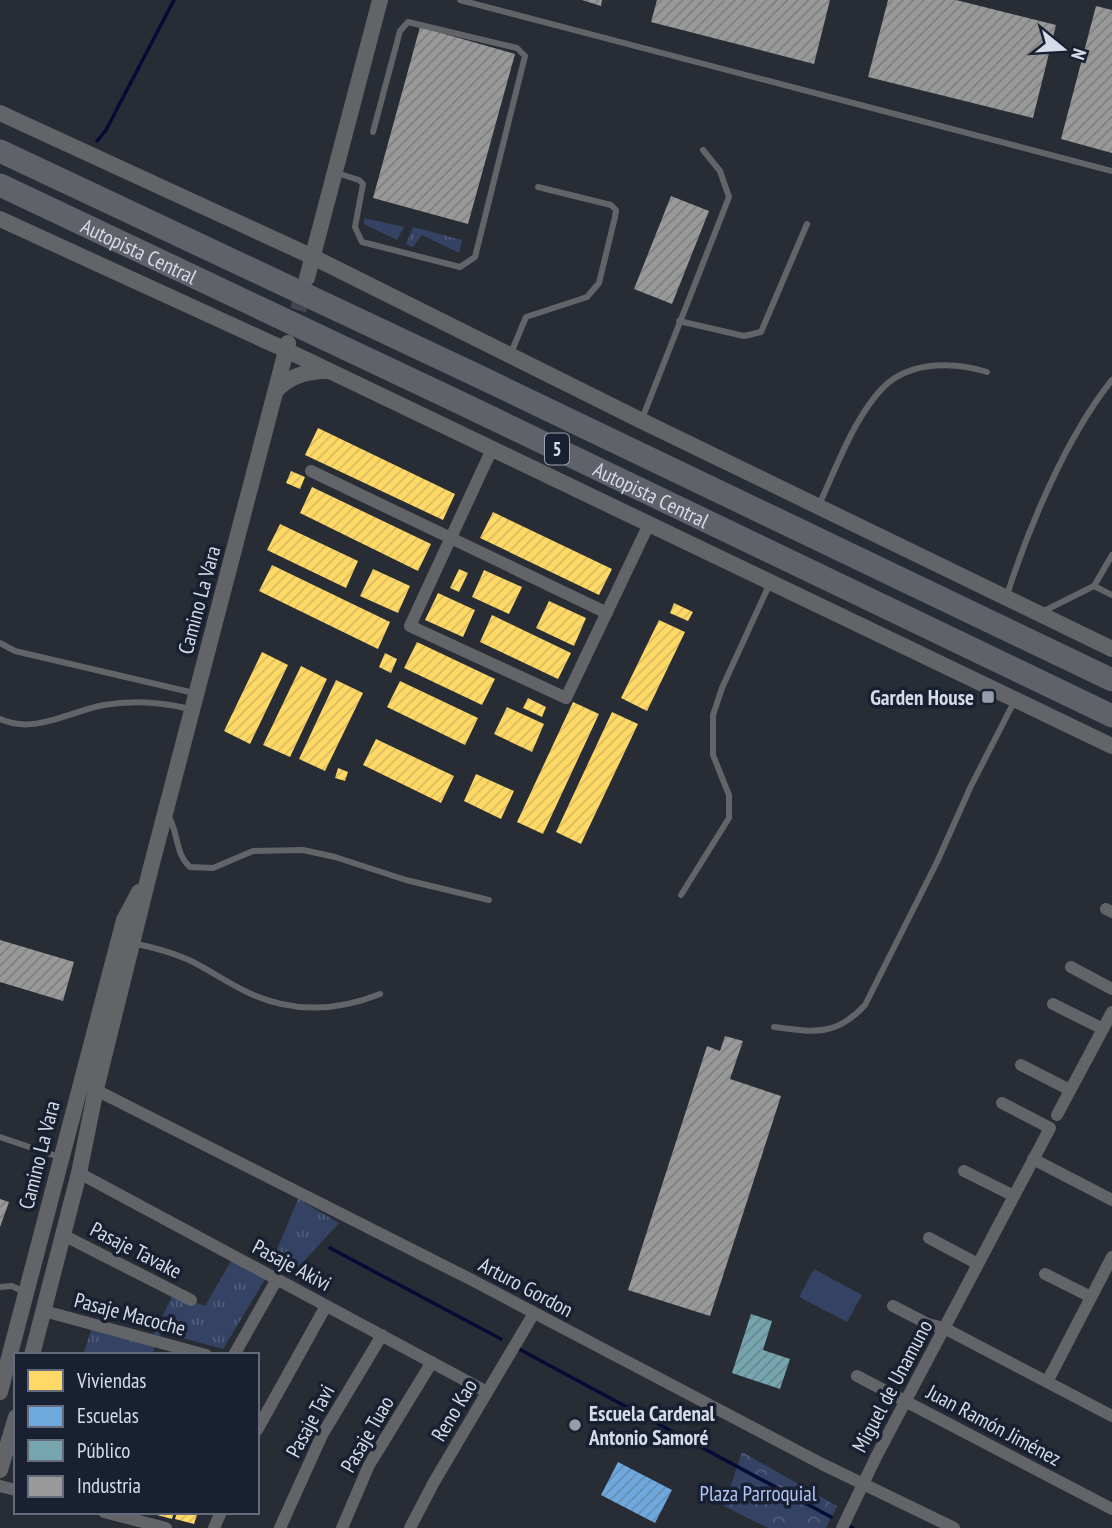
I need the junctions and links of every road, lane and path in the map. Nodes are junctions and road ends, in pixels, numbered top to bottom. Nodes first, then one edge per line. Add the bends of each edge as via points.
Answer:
1 (380, 0) edge
2 (460, 0) edge
3 (0, 113) edge
4 (373, 132) dead end
5 (703, 150) dead end
6 (0, 151) edge
7 (1112, 171) edge
8 (335, 173) junction
9 (0, 185) edge
10 (538, 187) dead end
11 (0, 219) edge
12 (807, 224) dead end
13 (313, 257) junction
14 (307, 278) tunnel mouth
15 (679, 321) junction
16 (287, 346) junction
17 (510, 355) junction
18 (329, 371) junction
19 (986, 372) dead end
20 (1112, 380) edge
21 (274, 394) junction
22 (642, 421) junction
23 (492, 449) junction
24 (311, 471) dead end
25 (819, 505) junction
26 (649, 524) junction
27 (452, 537) junction
28 (1112, 555) edge
29 (771, 581) junction
30 (1094, 586) junction
31 (1112, 594) edge
32 (1007, 597) junction
33 (607, 613) junction
34 (1040, 613) junction
35 (0, 643) edge
36 (1112, 649) edge
37 (1112, 680) edge
38 (196, 693) junction
39 (1016, 699) junction
40 (192, 709) junction
41 (1112, 716) edge
42 (0, 719) edge
43 (1112, 746) edge
44 (166, 812) junction
45 (150, 871) junction
46 (681, 895) dead end
47 (489, 900) dead end
48 (132, 943) junction
49 (1071, 967) dead end
50 (1112, 989) edge
51 (380, 994) dead end
52 (1053, 1004) dead end
53 (1112, 1012) edge
54 (774, 1027) dead end
55 (1107, 1027) edge
56 (1021, 1065) dead end
57 (80, 1081) junction
58 (96, 1089) junction
59 (1070, 1090) junction
60 (1002, 1103) dead end
61 (1057, 1115) dead end
62 (0, 1137) edge
63 (61, 1158) junction
64 (1033, 1159) junction
65 (964, 1171) dead end
66 (79, 1173) junction
67 (1014, 1196) junction
68 (1112, 1200) edge
69 (63, 1235) junction
70 (929, 1238) dead end
71 (1112, 1257) edge
72 (978, 1264) junction
73 (1045, 1274) dead end
74 (276, 1279) junction
75 (0, 1287) edge
76 (26, 1292) junction
77 (1091, 1297) junction
78 (191, 1300) dead end
79 (46, 1304) junction
80 (326, 1306) junction
81 (893, 1306) dead end
82 (534, 1313) junction
83 (944, 1328) junction
84 (382, 1335) junction
85 (33, 1353) edge
86 (200, 1353) edge
87 (235, 1353) edge
88 (432, 1362) junction
89 (857, 1376) dead end
90 (1047, 1382) junction
91 (0, 1392) edge
92 (487, 1392) junction
93 (905, 1401) junction
94 (1112, 1416) edge
95 (14, 1425) edge
96 (259, 1425) edge
97 (0, 1470) edge
98 (864, 1483) junction
99 (1112, 1509) edge
100 (112, 1514) edge
101 (166, 1528) edge
102 (280, 1528) edge
103 (342, 1528) edge
104 (410, 1528) edge
105 (842, 1528) edge
106 (954, 1528) edge

1 - 8 street
2 - 7 lane
3 - 13 street
4 - 8 lane via 400,31 408,22 517,48 525,56 475,257 467,264 460,267 362,242 355,227 363,184
5 - 15 lane via 720,171 729,197
6 - 37 highway, Autopista Central / 5
8 - 13 street
9 - 41 highway, Autopista Central / 5
10 - 17 lane via 611,205 615,217 599,283 587,297 526,317
11 - 16 street
12 - 15 lane via 761,332 744,337
13 - 14 street
13 - 17 street
15 - 22 lane
16 - 18 street
16 - 21 street, Camino La Vara
17 - 22 street
18 - 21 street via 293,377
18 - 23 street
19 - 25 lane via 937,365 888,383 852,433
20 - 32 lane via 1069,447
21 - 38 street, Camino La Vara
22 - 25 street
23 - 26 street
23 - 27 street
24 - 27 street
25 - 32 street
26 - 29 street
26 - 33 street
27 - 33 street
27 - 33 street via 410,626 566,698
28 - 30 lane
29 - 39 street
29 - 46 lane via 713,715 713,755 729,795 729,818
30 - 31 lane
30 - 34 lane
32 - 34 street
34 - 36 street
35 - 38 lane via 15,651
38 - 40 street, Camino La Vara
39 - 43 street
39 - 54 lane via 865,1005 848,1021 827,1031
40 - 42 lane via 122,703 32,725
40 - 44 street, Camino La Vara
44 - 45 street, Camino La Vara
44 - 47 lane via 177,833 181,856 190,867 213,868 253,850 303,850
45 - 48 street, Camino La Vara
45 - 57 street, Camino La Vara via 124,920
48 - 51 lane via 188,960 246,992 287,1006 340,1006
48 - 58 street, Camino La Vara
49 - 50 street
52 - 55 street
53 - 55 street
55 - 59 street
56 - 59 street
57 - 58 street, Arturo Gordon
57 - 63 street, Camino La Vara
58 - 66 street, Camino La Vara
58 - 82 street, Arturo Gordon
59 - 61 street
60 - 64 street, Miguel de Unamuno via 1050,1128
62 - 63 lane
63 - 76 street, Camino La Vara
64 - 67 street, Miguel de Unamuno
64 - 68 street
65 - 67 street
66 - 69 street, Camino La Vara
66 - 74 street, Pasaje Akivi
67 - 72 street, Miguel de Unamuno
69 - 78 street, Pasaje Tavake
69 - 79 street, Camino La Vara
70 - 72 street
71 - 77 street
72 - 83 street, Miguel de Unamuno
73 - 77 street
74 - 80 street, Pasaje Akivi
74 - 87 street
75 - 76 lane
76 - 79 street
76 - 91 street, Camino La Vara
77 - 90 street
79 - 85 street, Camino La Vara
79 - 86 street, Pasaje Macoche
80 - 84 street, Pasaje Akivi
80 - 96 street
81 - 83 street
82 - 92 street, Reno Kao
82 - 98 street, Arturo Gordon
83 - 90 street
83 - 93 street, Miguel de Unamuno
84 - 88 street, Pasaje Akivi
84 - 102 street, Pasaje Tavi via 321,1435
88 - 92 street, Pasaje Akivi
88 - 103 street, Pasaje Tuao via 369,1465
89 - 93 street, Juan Ramón Jiménez
90 - 94 street
92 - 104 street, Reno Kao
93 - 98 street, Miguel de Unamuno
93 - 99 street, Juan Ramón Jiménez
95 - 97 street
98 - 105 street, Miguel de Unamuno
98 - 106 street, Arturo Gordon
100 - 101 street

